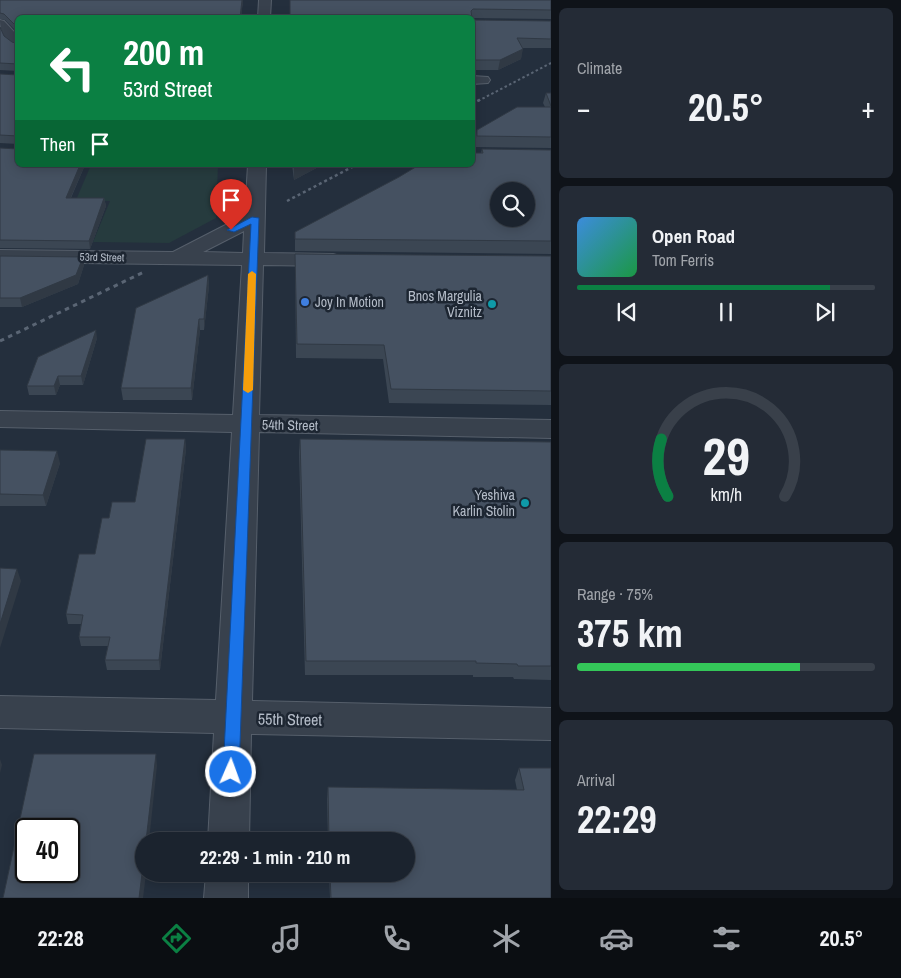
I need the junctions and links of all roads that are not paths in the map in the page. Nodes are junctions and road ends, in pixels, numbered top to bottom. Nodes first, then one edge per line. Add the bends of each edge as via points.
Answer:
1 (265, 0) edge
2 (264, 15) edge
3 (4, 22) edge
4 (15, 40) edge
5 (257, 167) edge
6 (255, 218) junction
7 (0, 256) edge
8 (175, 258) junction
9 (253, 259) junction
10 (353, 260) edge
11 (0, 419) edge
12 (246, 424) junction
13 (551, 429) edge
14 (0, 712) edge
15 (233, 718) junction
16 (551, 724) edge
17 (228, 832) edge
18 (227, 882) edge
19 (226, 898) edge

1 - 2 street
3 - 4 street
5 - 6 street
6 - 8 street, 53rd Street
6 - 9 street
7 - 8 street, 53rd Street
8 - 9 street, 53rd Street
9 - 10 street, 53rd Street
9 - 12 street
11 - 12 street, 54th Street
12 - 13 street, 54th Street
12 - 15 street
14 - 15 street, 55th Street
15 - 16 street, 55th Street
15 - 17 street
18 - 19 street

